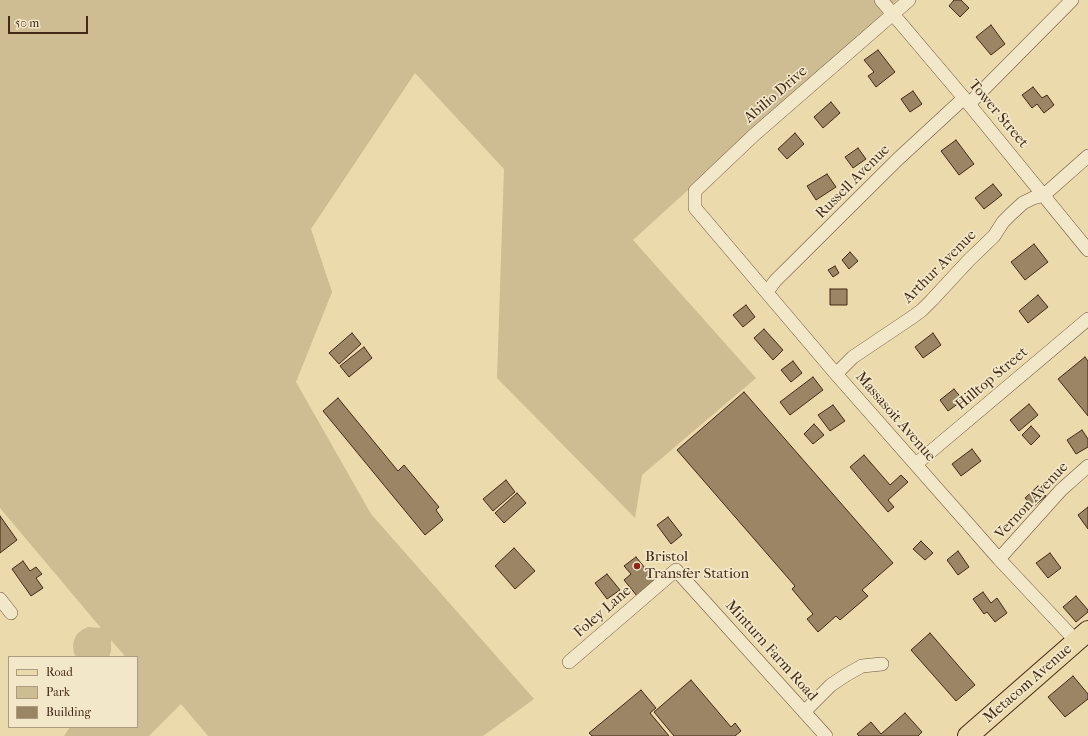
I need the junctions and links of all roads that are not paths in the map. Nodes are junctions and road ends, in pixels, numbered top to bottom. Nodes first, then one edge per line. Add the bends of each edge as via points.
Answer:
1 (881, 0) edge
2 (909, 0) edge
3 (1072, 0) edge
4 (893, 14) junction
5 (966, 101) junction
6 (1088, 156) edge
7 (1044, 195) junction
8 (695, 208) joint
9 (1088, 250) edge
10 (767, 292) junction
11 (1088, 319) edge
12 (836, 374) junction
13 (916, 464) junction
14 (1088, 466) edge
15 (999, 559) junction
16 (676, 570) joint
17 (0, 600) edge
18 (11, 613) dead end
19 (1082, 636) edge
20 (569, 662) dead end
21 (882, 664) dead end
22 (804, 712) junction
23 (826, 736) edge
24 (968, 736) edge

1 - 4 street, Tower Street
2 - 4 street, Abilio Drive
3 - 5 street, Russell Avenue
4 - 5 street, Tower Street
4 - 8 street, Abilio Drive via 754,135 696,191
5 - 7 street, Tower Street
5 - 10 street, Russell Avenue via 893,164 775,281
6 - 7 street
7 - 9 street, Tower Street
7 - 12 street, Arthur Avenue via 1023,203 922,310 853,358
8 - 10 street, Massasoit Avenue
10 - 12 street, Massasoit Avenue
11 - 13 street, Hilltop Street
12 - 13 street, Massasoit Avenue
13 - 15 street, Massasoit Avenue
14 - 15 street, Vernon Avenue via 1061,490
15 - 19 street, Massasoit Avenue
16 - 20 street, Foley Lane
16 - 22 street, Minturn Farm Road
17 - 18 street
19 - 24 main road, Metacom Avenue
21 - 22 street via 862,666 846,675 835,682
22 - 23 street, Minturn Farm Road

